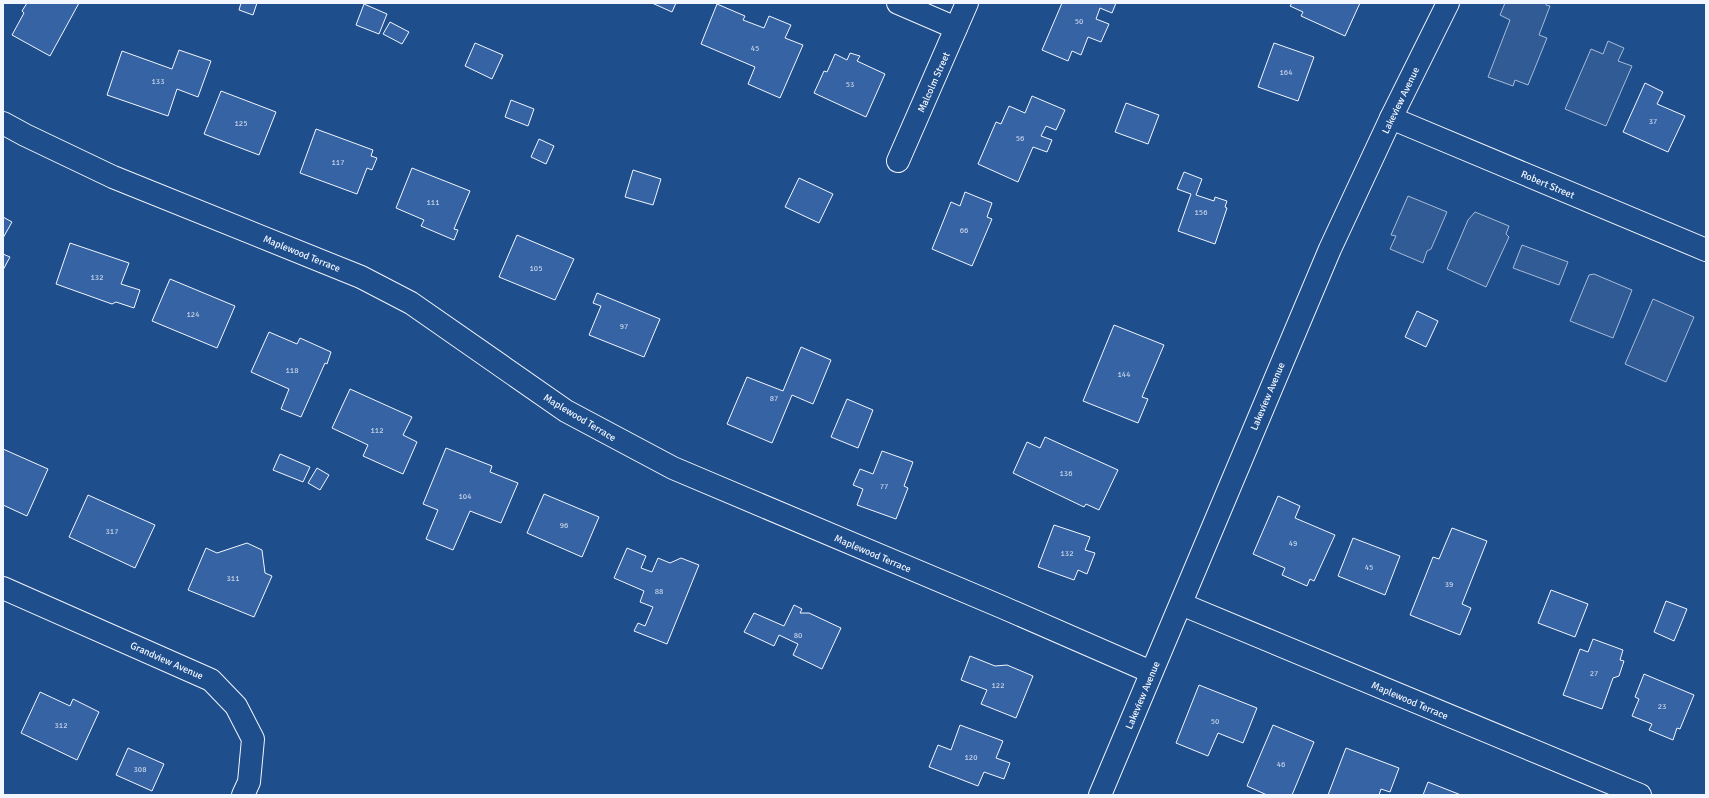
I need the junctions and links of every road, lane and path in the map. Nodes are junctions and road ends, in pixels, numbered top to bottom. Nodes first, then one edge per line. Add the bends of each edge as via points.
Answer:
1 (898, 3) edge
2 (967, 3) edge
3 (1448, 3) edge
4 (956, 28) junction
5 (1391, 118) junction
6 (3, 123) edge
7 (898, 161) dead end
8 (1706, 250) edge
9 (3, 588) edge
10 (1181, 604) junction
11 (1151, 672) junction
12 (244, 795) edge
13 (1100, 795) edge
14 (1640, 795) edge

1 - 4 street
2 - 4 street, Malcolm Street
3 - 5 street, Lakeview Avenue
4 - 7 street, Malcolm Street
5 - 8 street, Robert Street
5 - 10 street, Lakeview Avenue via 1330,249
6 - 11 street, Maplewood Terrace via 113,177 361,277 411,303 566,411 673,468
9 - 12 street, Grandview Avenue via 211,680 236,706 253,739 249,782
10 - 11 street, Lakeview Avenue
10 - 14 street, Maplewood Terrace
11 - 13 street, Lakeview Avenue

